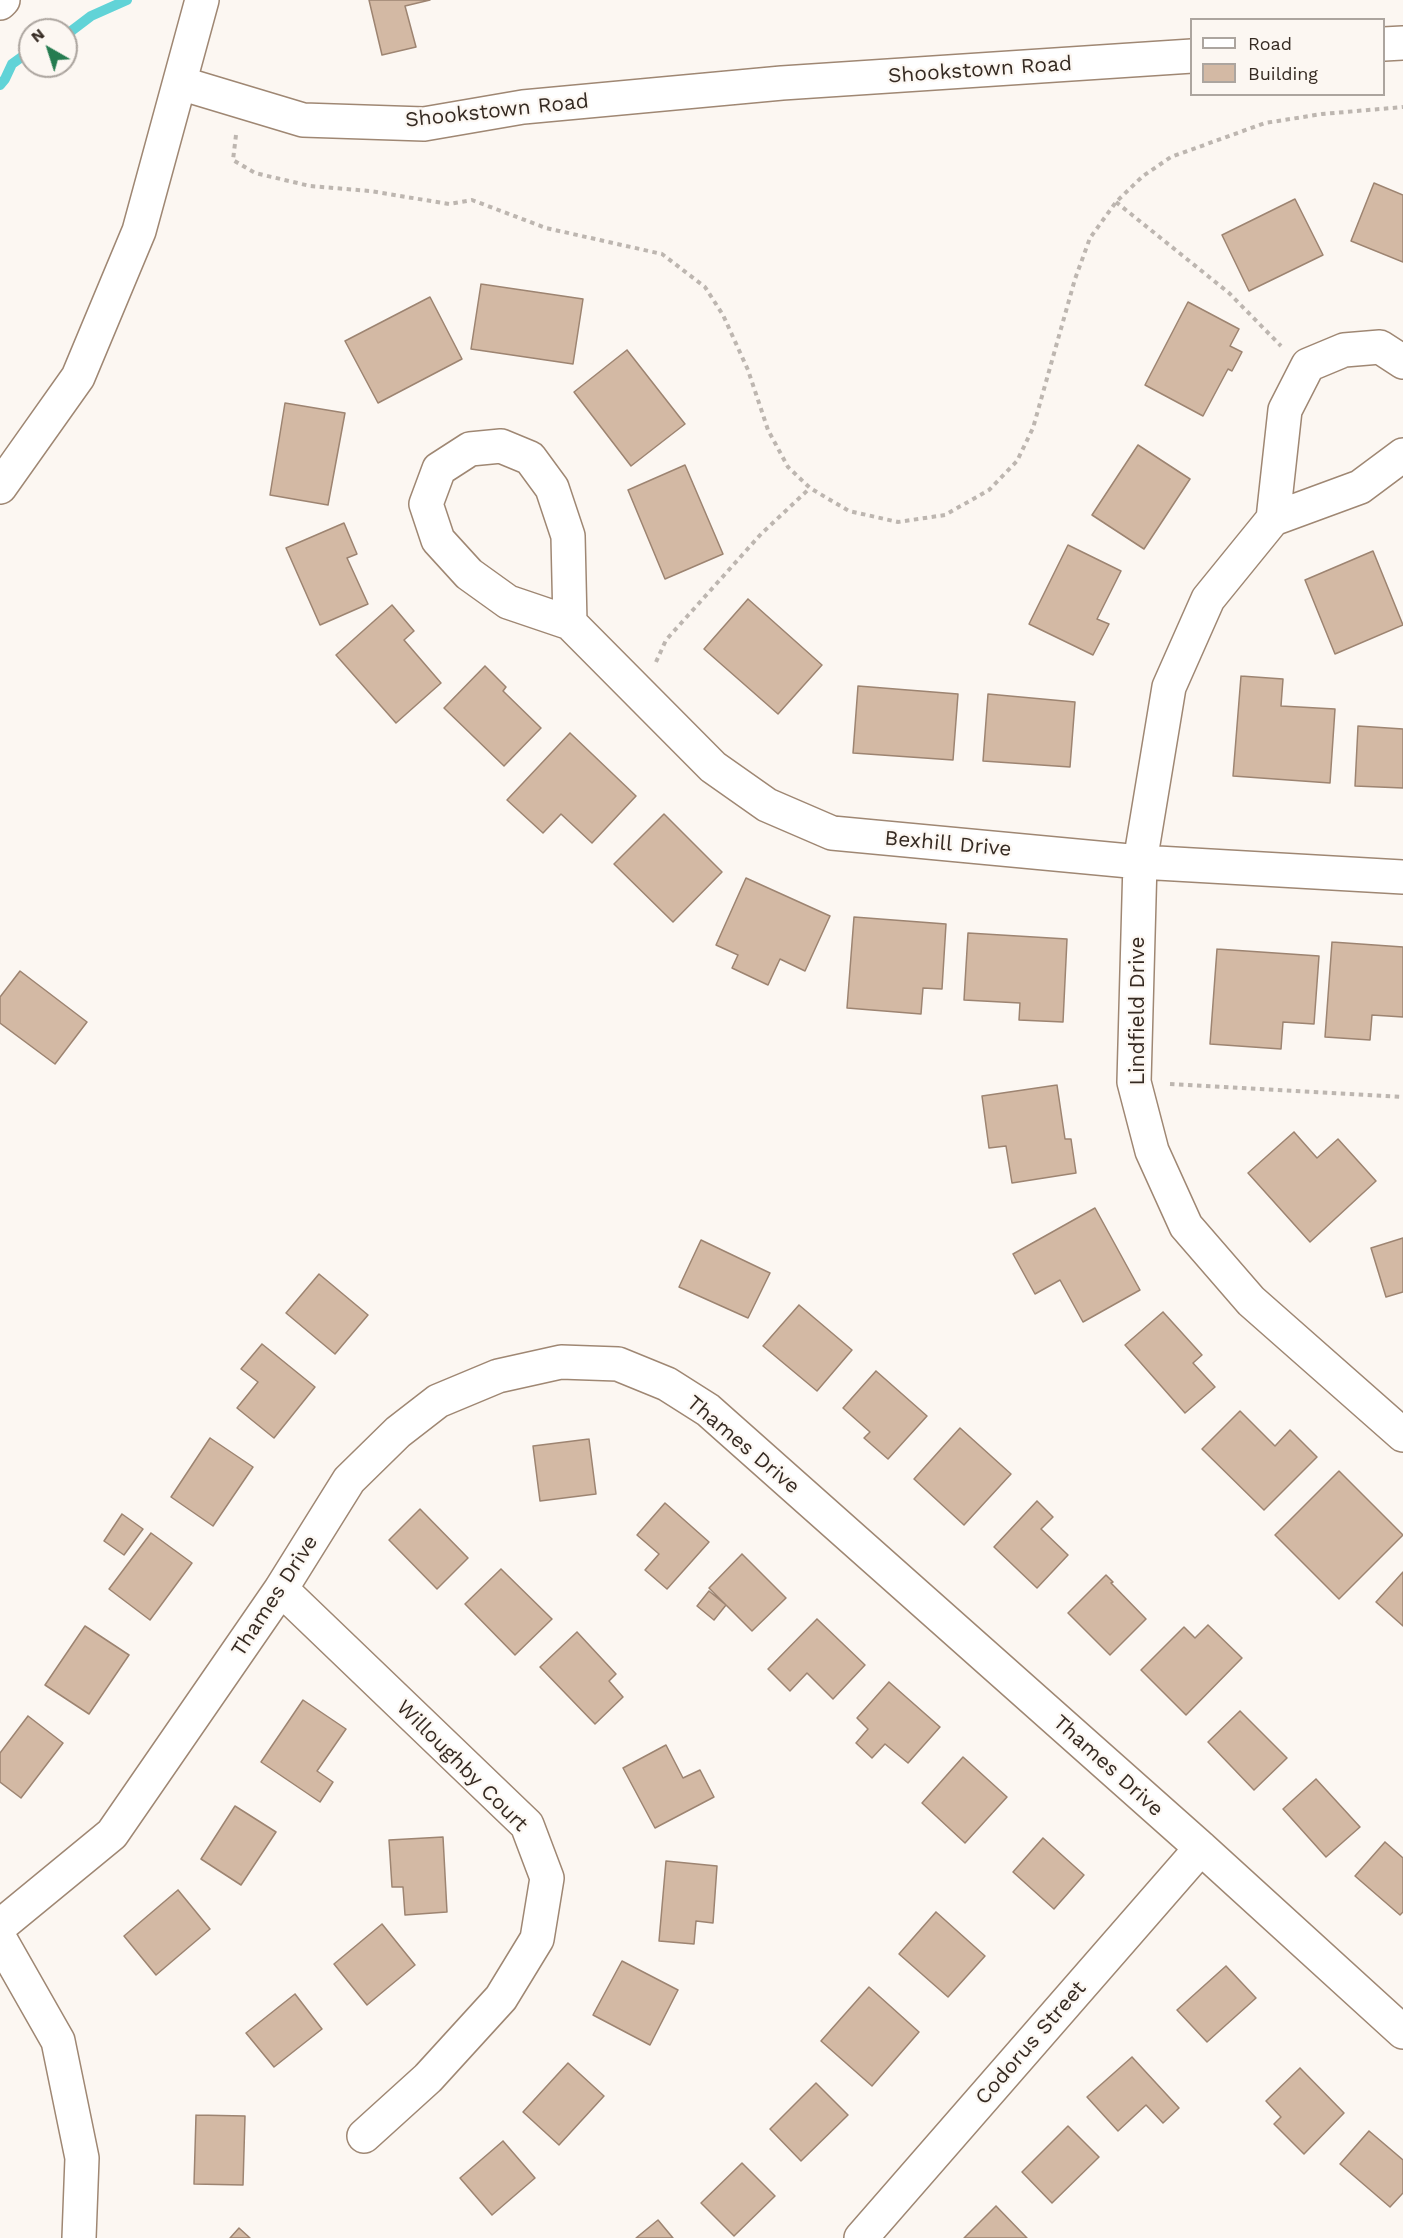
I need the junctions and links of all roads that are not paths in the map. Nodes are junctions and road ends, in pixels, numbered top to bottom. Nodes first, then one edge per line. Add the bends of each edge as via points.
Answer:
1 (202, 0) edge
2 (1403, 43) edge
3 (1385, 44) edge
4 (1190, 56) edge
5 (180, 83) junction
6 (1403, 362) edge
7 (1403, 455) edge
8 (0, 487) edge
9 (1272, 519) junction
10 (570, 623) junction
11 (1140, 862) junction
12 (1403, 877) edge
13 (1401, 1428) edge
14 (281, 1589) junction
15 (1201, 1848) junction
16 (0, 1926) edge
17 (0, 1939) edge
18 (1403, 2032) edge
19 (364, 2136) dead end
20 (79, 2238) edge
21 (861, 2238) edge

1 - 5 street
2 - 3 street
4 - 5 street, Shookstown Road via 782,83 523,107 424,124 303,120
5 - 8 street via 140,231 78,377
6 - 9 street via 1380,347 1344,350 1308,365 1285,410
7 - 9 street via 1360,487
9 - 11 street, Lindfield Drive via 1208,598 1169,687
10 - 10 street, Bexhill Drive via 568,536 552,488 530,458 501,446 470,449 439,470 426,504 438,540 469,574 508,602
10 - 11 street, Bexhill Drive via 713,767 767,805 832,833
11 - 12 street, Bexhill Drive
11 - 13 street, Lindfield Drive via 1134,1082 1152,1151 1186,1226 1251,1301
14 - 15 street, Thames Drive via 349,1480 398,1432 438,1401 498,1376 561,1362 618,1364 667,1384 708,1410
14 - 16 street, Thames Drive via 112,1834
14 - 19 street, Willoughby Court via 527,1825 547,1878 537,1939 501,1998 428,2078
15 - 18 street, Thames Drive
15 - 21 street, Codorus Street
17 - 20 street via 58,2041 82,2158

